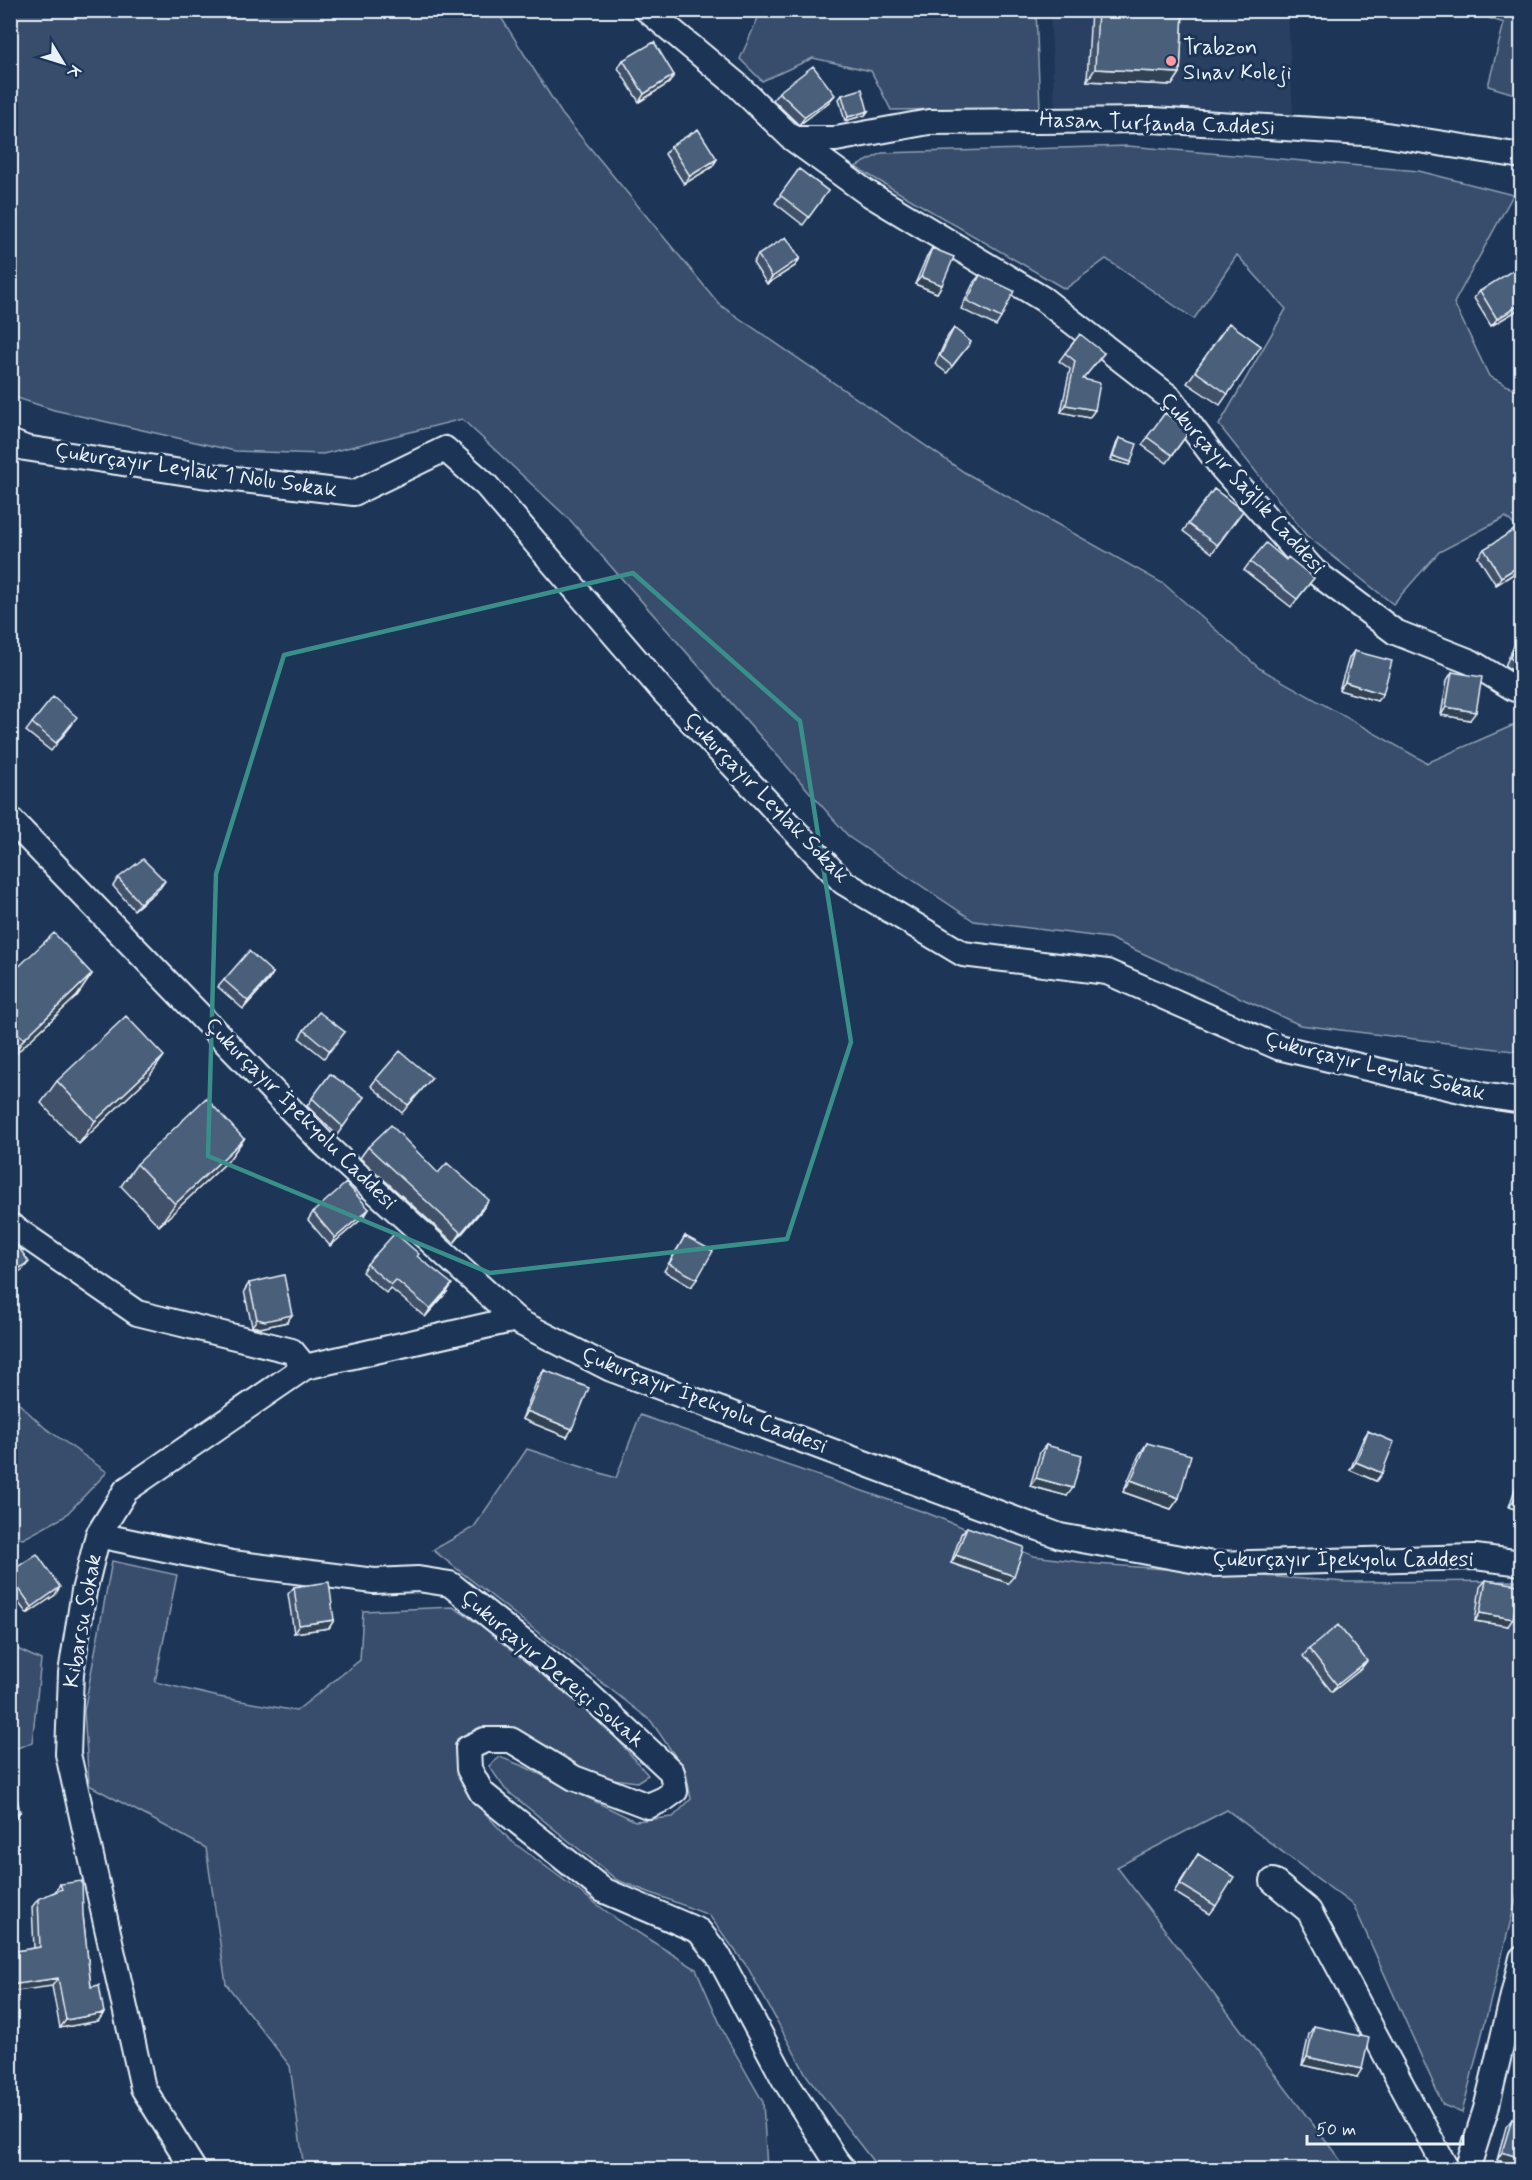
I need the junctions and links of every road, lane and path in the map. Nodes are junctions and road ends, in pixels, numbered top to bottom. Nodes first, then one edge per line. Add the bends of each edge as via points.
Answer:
1 (647, 10) edge
2 (793, 138) junction
3 (1521, 156) edge
4 (10, 442) edge
5 (445, 449) joint
6 (1521, 689) edge
7 (10, 819) edge
8 (1521, 1101) edge
9 (10, 1225) edge
10 (516, 1319) junction
11 (305, 1367) junction
12 (98, 1535) junction
13 (1521, 1563) edge
14 (1273, 1881) dead end
15 (1521, 1958) edge
16 (194, 2169) edge
17 (844, 2169) edge
18 (1447, 2169) edge
19 (1467, 2169) edge

1 - 2 street, Çukurçayır Sağlık Caddesi via 736,84
2 - 3 street, Hasan Turfanda Caddesi via 837,139 929,122 1153,120 1380,134
2 - 6 street, Çukurçayır Sağlık Caddesi via 866,192 1043,298 1168,397 1223,469 1314,571 1395,632 1471,662
4 - 5 street, Çukurçayır Leylak 1 Nolu Sokak via 25,448 201,475 354,493
5 - 8 street, Çukurçayır Leylak Sokak via 486,485 662,690 843,882 963,954 1107,972 1278,1047
7 - 10 street, Çukurçayır İpekyolu Caddesi via 325,1145
9 - 11 street via 137,1313 291,1351
10 - 11 street, Kibarsu Sokak
10 - 13 street, Çukurçayır İpekyolu Caddesi via 611,1369 1060,1536 1213,1564 1475,1557
11 - 12 street, Kibarsu Sokak via 126,1490
12 - 16 street, Kibarsu Sokak via 71,1673 68,1754 143,2088
12 - 17 street, Çukurçayır Dereiçi Sokak via 232,1563 375,1581 418,1579 450,1584 586,1692 672,1772 675,1791 648,1806 574,1778 511,1740 485,1740 468,1748 473,1777 482,1793 603,1890 699,1931 718,1955 784,2079
14 - 18 street via 1309,1911
15 - 19 street via 1486,2109

